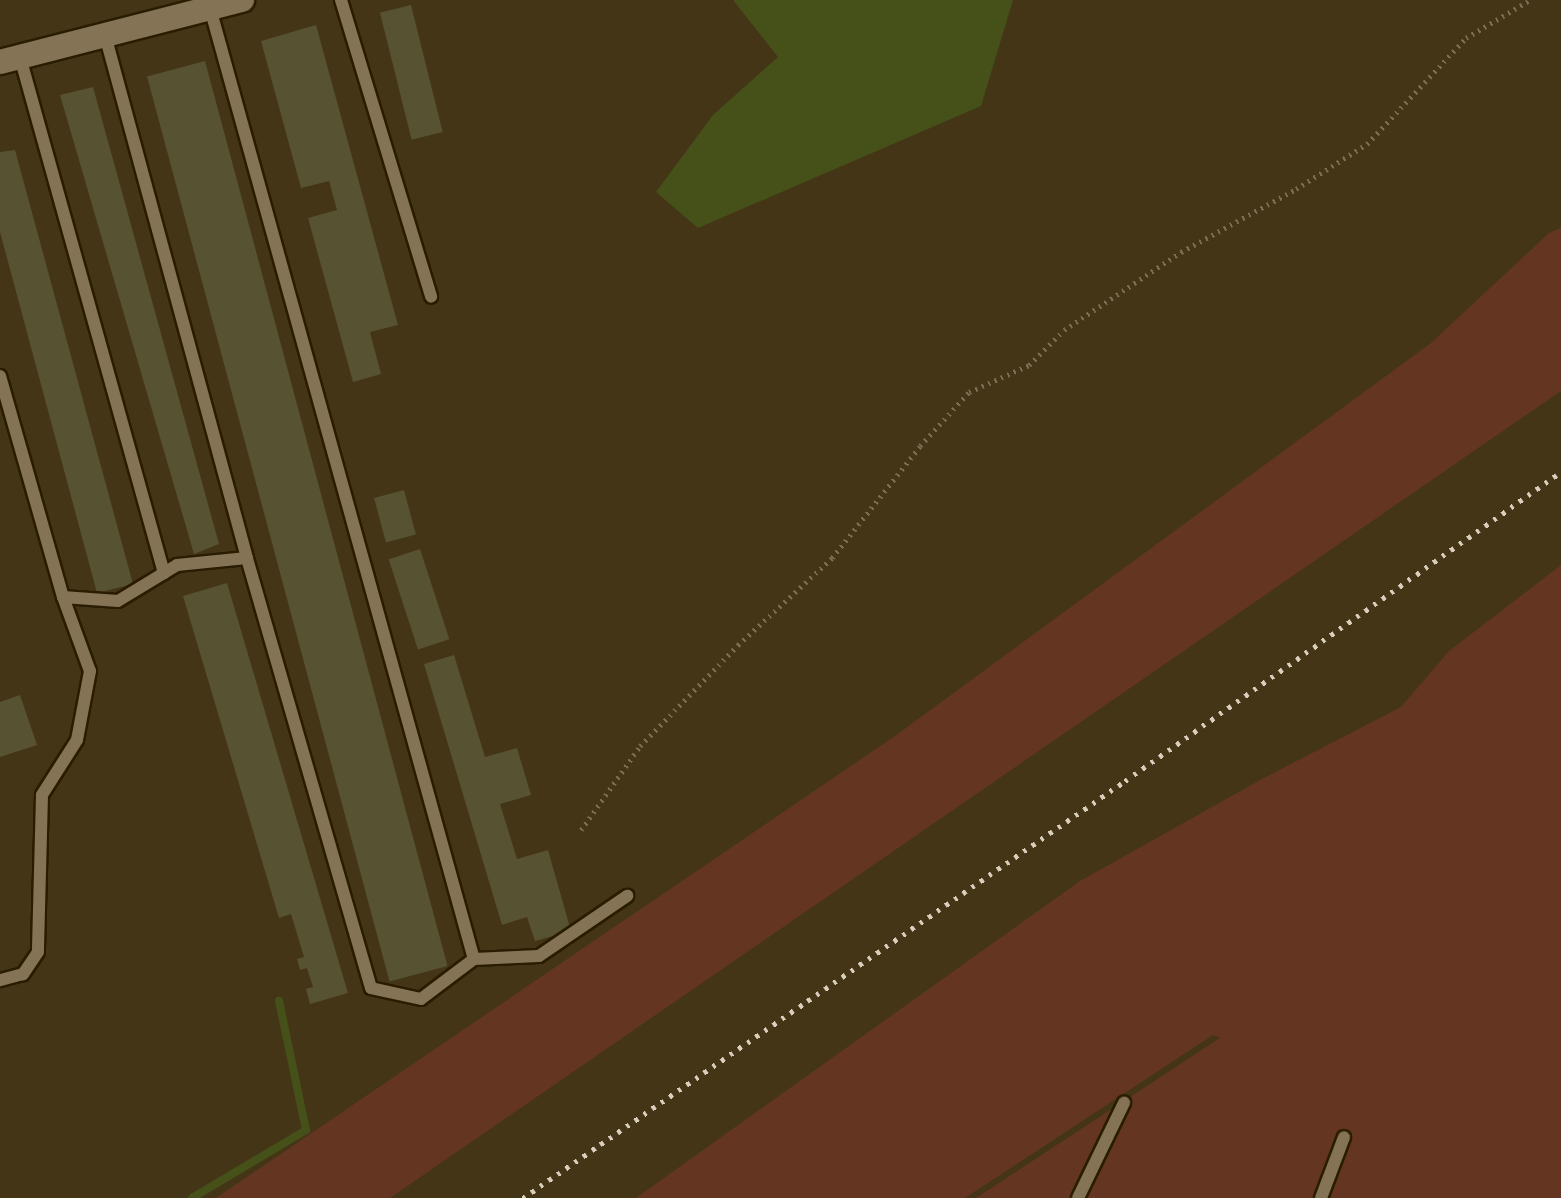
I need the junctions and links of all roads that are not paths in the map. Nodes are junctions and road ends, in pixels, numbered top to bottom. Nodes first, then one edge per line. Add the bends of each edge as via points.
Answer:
1 (242, 0) edge
2 (341, 0) edge
3 (210, 8) junction
4 (105, 35) junction
5 (10, 60) edge
6 (431, 297) dead end
7 (0, 376) edge
8 (247, 558) junction
9 (164, 573) junction
10 (63, 597) junction
11 (627, 895) dead end
12 (474, 959) junction
13 (0, 980) edge
14 (1124, 1103) dead end
15 (1344, 1137) dead end
16 (1078, 1198) edge
17 (1321, 1198) edge

1 - 3 street
2 - 6 lane
3 - 4 street
3 - 12 lane
4 - 5 street
4 - 8 lane
5 - 9 lane
7 - 10 lane
8 - 9 lane via 177,565
8 - 12 lane via 371,988 421,999
9 - 10 lane via 118,601
10 - 13 lane via 90,671 77,740 43,795 38,953 23,974
11 - 12 lane via 539,957
14 - 16 lane
15 - 17 lane

